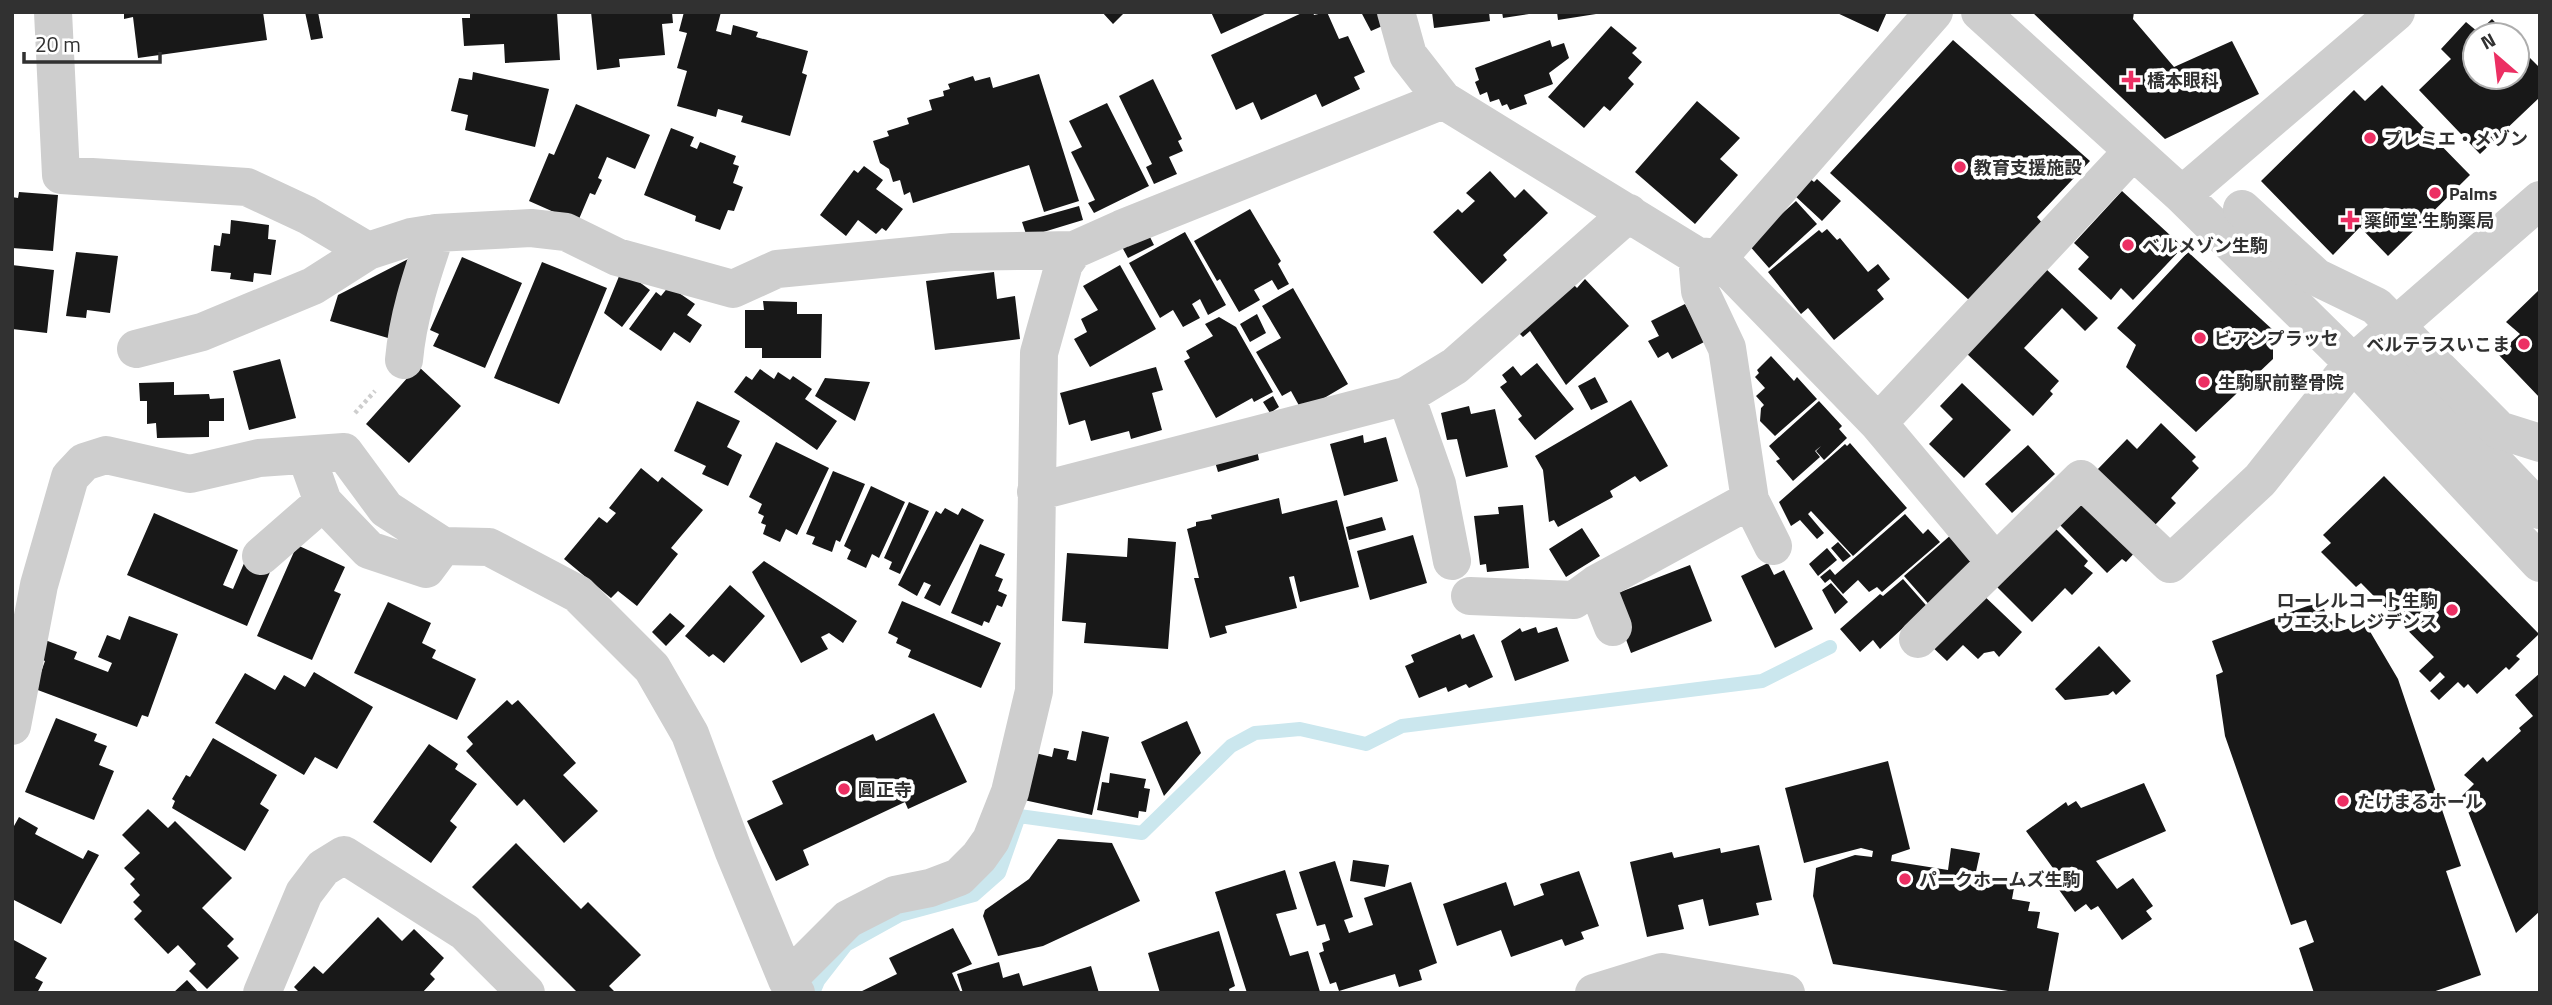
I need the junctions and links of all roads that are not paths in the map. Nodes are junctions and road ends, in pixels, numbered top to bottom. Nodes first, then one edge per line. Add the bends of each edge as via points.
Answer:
1 (53, 12) edge
2 (1396, 12) edge
3 (1934, 12) edge
4 (1980, 12) edge
5 (2396, 12) edge
6 (1443, 100) junction
7 (2133, 151) junction
8 (2182, 195) junction
9 (2540, 200) edge
10 (2242, 209) dead end
11 (1629, 213) junction
12 (436, 233) junction
13 (1074, 250) junction
14 (368, 251) junction
15 (1707, 257) junction
16 (136, 349) dead end
17 (404, 360) dead end
18 (2353, 363) junction
19 (1406, 396) junction
20 (1878, 423) junction
21 (2540, 443) edge
22 (306, 455) junction
23 (1036, 492) junction
24 (1751, 500) junction
25 (323, 502) junction
26 (2540, 510) edge
27 (443, 546) junction
28 (1773, 546) dead end
29 (261, 556) dead end
30 (1452, 561) dead end
31 (1995, 562) junction
32 (2540, 563) edge
33 (1596, 584) junction
34 (1470, 596) dead end
35 (1613, 626) dead end
36 (1918, 639) dead end
37 (12, 726) edge
38 (791, 986) edge
39 (262, 993) edge
40 (526, 993) edge
41 (1594, 993) edge
42 (1786, 993) edge

1 - 14 street via 61,175 247,187
2 - 6 street via 1408,55
3 - 15 street
4 - 7 street
5 - 8 street
6 - 11 street
6 - 13 street
7 - 8 street
7 - 20 street
8 - 18 street
9 - 18 street
10 - 21 street, bridge via 2316,277 2376,306 2499,430
11 - 15 street
11 - 19 street via 1455,366
12 - 13 street via 566,232 617,257 733,289 777,269 953,252
12 - 14 street
12 - 17 street via 412,307
13 - 23 street via 1064,264 1039,353
14 - 16 street via 313,286 202,332
15 - 20 street
15 - 24 street via 1700,291 1727,348
18 - 26 street via 2414,379
18 - 31 street via 2260,480 2170,564 2081,479
18 - 32 street
19 - 23 street
19 - 30 street via 1437,484
20 - 31 street
22 - 25 street
22 - 27 street via 344,452 386,509
22 - 37 street via 259,458 190,474 106,456 84,462 70,477 39,585
23 - 38 street via 1034,691 1010,792 991,840 959,877 895,895 848,919
24 - 28 street
24 - 33 street
25 - 27 street via 369,550 378,570 426,569
25 - 29 street
27 - 38 street via 489,547 578,594 652,668 690,734
31 - 36 street
33 - 34 street via 1574,600
33 - 35 street
39 - 40 street via 304,893 323,868 344,855 465,932
41 - 42 street via 1662,972

